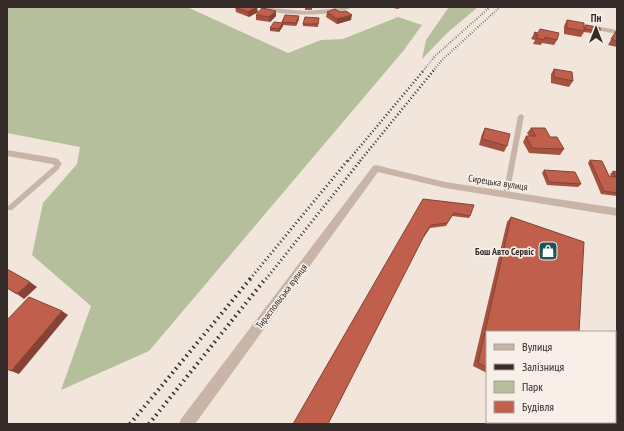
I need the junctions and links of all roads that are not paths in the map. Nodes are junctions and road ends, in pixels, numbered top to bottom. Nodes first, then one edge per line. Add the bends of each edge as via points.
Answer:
1 (263, 7) edge
2 (349, 7) edge
3 (324, 10) edge
4 (573, 24) edge
5 (617, 32) edge
6 (521, 116) dead end
7 (7, 153) edge
8 (58, 164) joint
9 (376, 168) joint
10 (506, 194) junction
11 (10, 208) dead end
12 (617, 212) edge
13 (186, 424) edge

1 - 3 street via 288,13
2 - 3 street
4 - 5 street
6 - 10 lane
7 - 8 street via 55,161
8 - 11 lane
9 - 10 street, Сирецька вулиця via 445,185
9 - 13 street, Тираспольська вулиця
10 - 12 street, Сирецька вулиця

